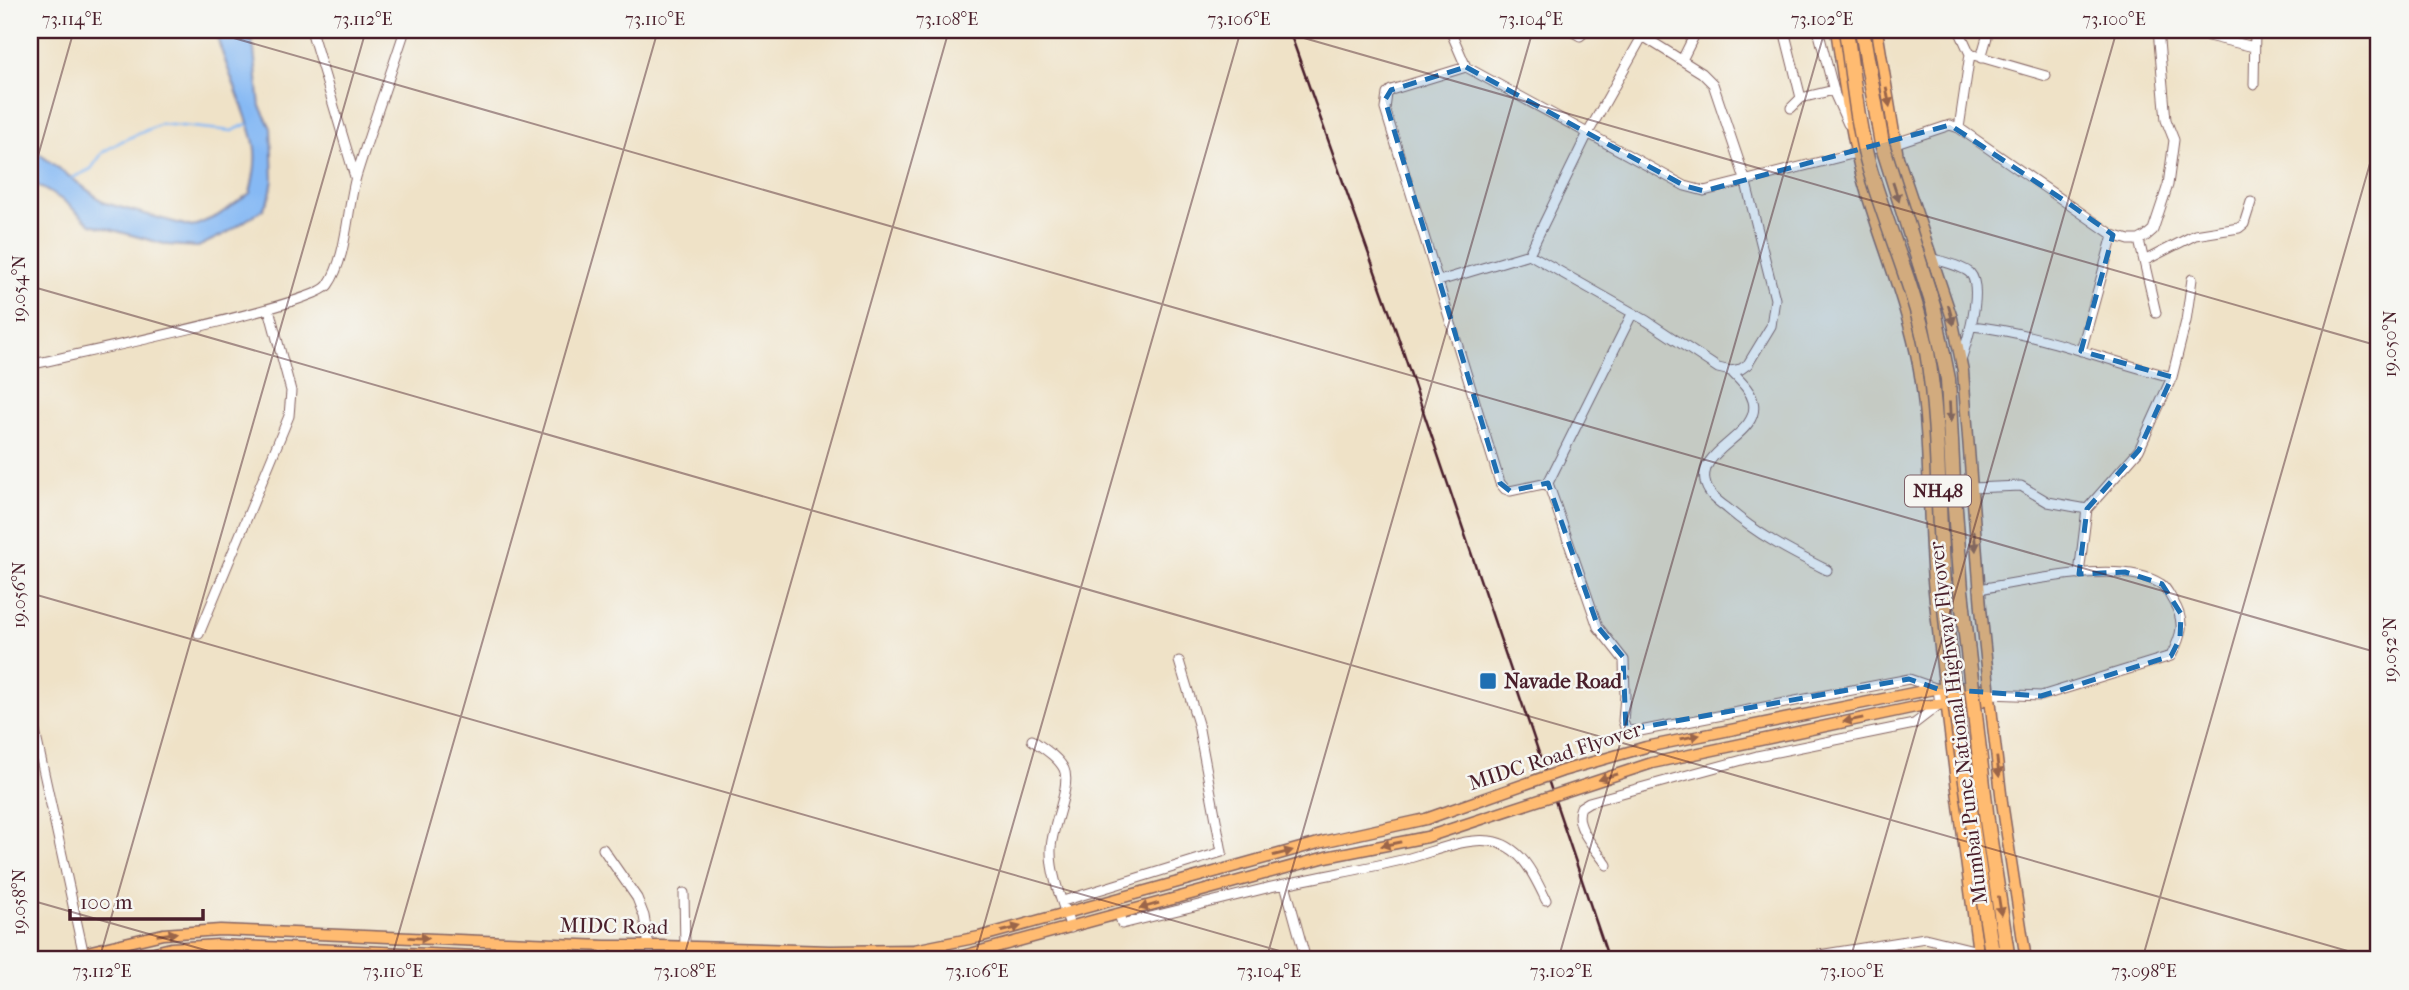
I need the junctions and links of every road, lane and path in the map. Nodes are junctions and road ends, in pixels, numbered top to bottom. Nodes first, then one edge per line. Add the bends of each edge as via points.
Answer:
1 (310, 30) edge
2 (405, 30) edge
3 (1450, 30) edge
4 (1569, 30) edge
5 (1587, 30) edge
6 (1633, 30) edge
7 (1697, 30) edge
8 (1784, 30) edge
9 (1818, 30) edge
10 (1836, 30) edge
11 (1846, 30) edge
12 (1862, 30) edge
13 (1877, 30) edge
14 (1959, 30) edge
15 (1989, 30) edge
16 (2158, 30) edge
17 (2255, 30) edge
18 (1643, 35) junction
19 (2204, 35) dead end
20 (2254, 47) junction
21 (1970, 54) junction
22 (1981, 58) junction
23 (1682, 60) junction
24 (1465, 66) junction
25 (2046, 76) dead end
26 (2254, 85) dead end
27 (1834, 90) junction
28 (1801, 98) junction
29 (1791, 108) dead end
30 (1959, 128) junction
31 (1588, 133) junction
32 (1853, 133) junction
33 (1896, 143) junction
34 (1856, 152) junction
35 (356, 179) junction
36 (1745, 179) junction
37 (2251, 202) dead end
38 (2113, 235) junction
39 (2139, 240) junction
40 (1529, 254) junction
41 (1934, 259) junction
42 (2144, 261) junction
43 (2192, 279) dead end
44 (1439, 281) junction
45 (269, 309) junction
46 (2156, 313) dead end
47 (1632, 314) junction
48 (1972, 326) junction
49 (2081, 351) junction
50 (1961, 361) junction
51 (30, 365) edge
52 (1731, 371) junction
53 (2172, 377) junction
54 (1548, 483) junction
55 (1971, 488) junction
56 (2087, 509) junction
57 (1827, 570) dead end
58 (2079, 574) junction
59 (1979, 589) junction
60 (199, 634) dead end
61 (1178, 661) dead end
62 (1941, 689) junction
63 (1990, 694) junction
64 (1943, 704) junction
65 (30, 709) edge
66 (1032, 740) dead end
67 (603, 849) dead end
68 (1607, 865) dead end
69 (1213, 872) junction
70 (1285, 884) junction
71 (1219, 886) junction
72 (684, 893) dead end
73 (1546, 900) dead end
74 (1063, 901) junction
75 (1066, 913) junction
76 (1119, 914) junction
77 (1071, 928) junction
78 (605, 946) junction
79 (649, 946) junction
80 (685, 947) junction
81 (1978, 956) edge
82 (84, 957) edge
83 (53, 960) edge
84 (122, 960) edge
85 (570, 960) edge
86 (605, 960) edge
87 (948, 960) edge
88 (1306, 960) edge
89 (1788, 960) edge
90 (1965, 960) edge
91 (1993, 960) edge
92 (2008, 960) edge
93 (2026, 960) edge

1 - 35 street
2 - 35 street
3 - 24 street
4 - 5 street via 1580,36
6 - 18 street
7 - 23 street
8 - 28 street
9 - 27 street
10 - 32 main road
11 - 91 highway, Mumbai Pune National Highway Flyover / NH48, bridge via 1870,170 1927,351 1957,724
12 -> 92 highway, Mumbai Pune National Highway Flyover / NH48, bridge via 1881,144 1944,351 1961,590
13 -> 33 main road
14 - 21 street
15 - 22 street
16 - 39 street via 2166,120 2174,140 2168,185 2153,230
17 - 20 street
18 - 23 street
18 - 31 street
19 - 20 street
20 - 26 street
21 - 22 street
21 - 30 street
22 - 25 street
23 - 36 street via 1713,84
24 - 31 street
24 - 44 street via 1391,90 1385,100
27 - 28 street
27 - 32 street
28 - 29 street
30 - 33 street via 1941,127
30 - 38 street
31 - 36 street via 1696,190
31 - 40 street
32 - 34 main road
33 - 34 street
33 - 41 main road
34 - 36 street
34 - 62 main road via 1919,369
35 - 45 street via 337,264 327,287
36 - 52 street via 1775,313 1748,364
37 - 42 street via 2239,228 2195,235
38 - 39 street
38 - 49 street
39 - 42 street
40 - 44 street
40 - 47 street
41 - 48 street via 1971,274 1975,289
41 -> 50 main road
42 - 46 street
43 - 53 street
44 - 54 street via 1500,483 1510,491
45 - 51 street
45 - 60 street via 291,391 289,416
47 - 52 street via 1718,368
47 - 54 street
48 - 49 street via 2007,330
48 - 50 street
49 - 53 street
50 - 55 main road
52 - 57 street via 1749,392 1754,410 1740,433 1717,452 1705,476 1706,485 1713,497 1749,527
53 - 56 street via 2139,450
54 - 62 street via 1598,628 1624,660 1626,730 1640,732 1909,679
55 - 56 street via 2021,486 2048,502
55 -> 59 main road
56 - 58 street
58 - 59 street
58 - 63 street via 2125,572 2162,584 2181,614 2180,638 2171,656 2040,696
59 - 63 main road
61 - 74 street via 1198,724 1222,852
62 - 63 main road, MIDC Road Flyover via 1979,688
62 - 64 main road
69 -> 62 main road, MIDC Road Flyover, bridge via 1426,819 1646,747
63 - 64 main road, MIDC Road Flyover via 1980,702
63 -> 93 main road
64 - 68 street via 1914,724 1757,756 1589,802 1581,807 1579,820
64 -> 71 main road, MIDC Road Flyover, bridge via 1652,763 1427,837 1326,857
64 - 81 main road
65 - 82 street
66 - 74 street via 1063,767 1067,778 1051,849
67 - 79 street via 637,898
69 - 71 main road
69 - 75 main road, MIDC Road
70 - 73 street via 1489,841 1519,855
70 - 76 street via 1122,924
70 - 88 street
71 -> 76 main road
72 - 80 street
74 - 75 street
75 - 77 street
80 -> 75 main road, MIDC Road via 914,950
76 - 77 main road
77 - 87 main road
78 - 79 main road, MIDC Road
82 -> 78 main road, MIDC Road via 163,934 220,930
78 - 86 street
79 - 80 main road, MIDC Road
81 - 89 street via 1925,938
81 - 90 street
82 - 83 main road, MIDC Road
84 - 85 main road, MIDC Road via 171,948 217,945

